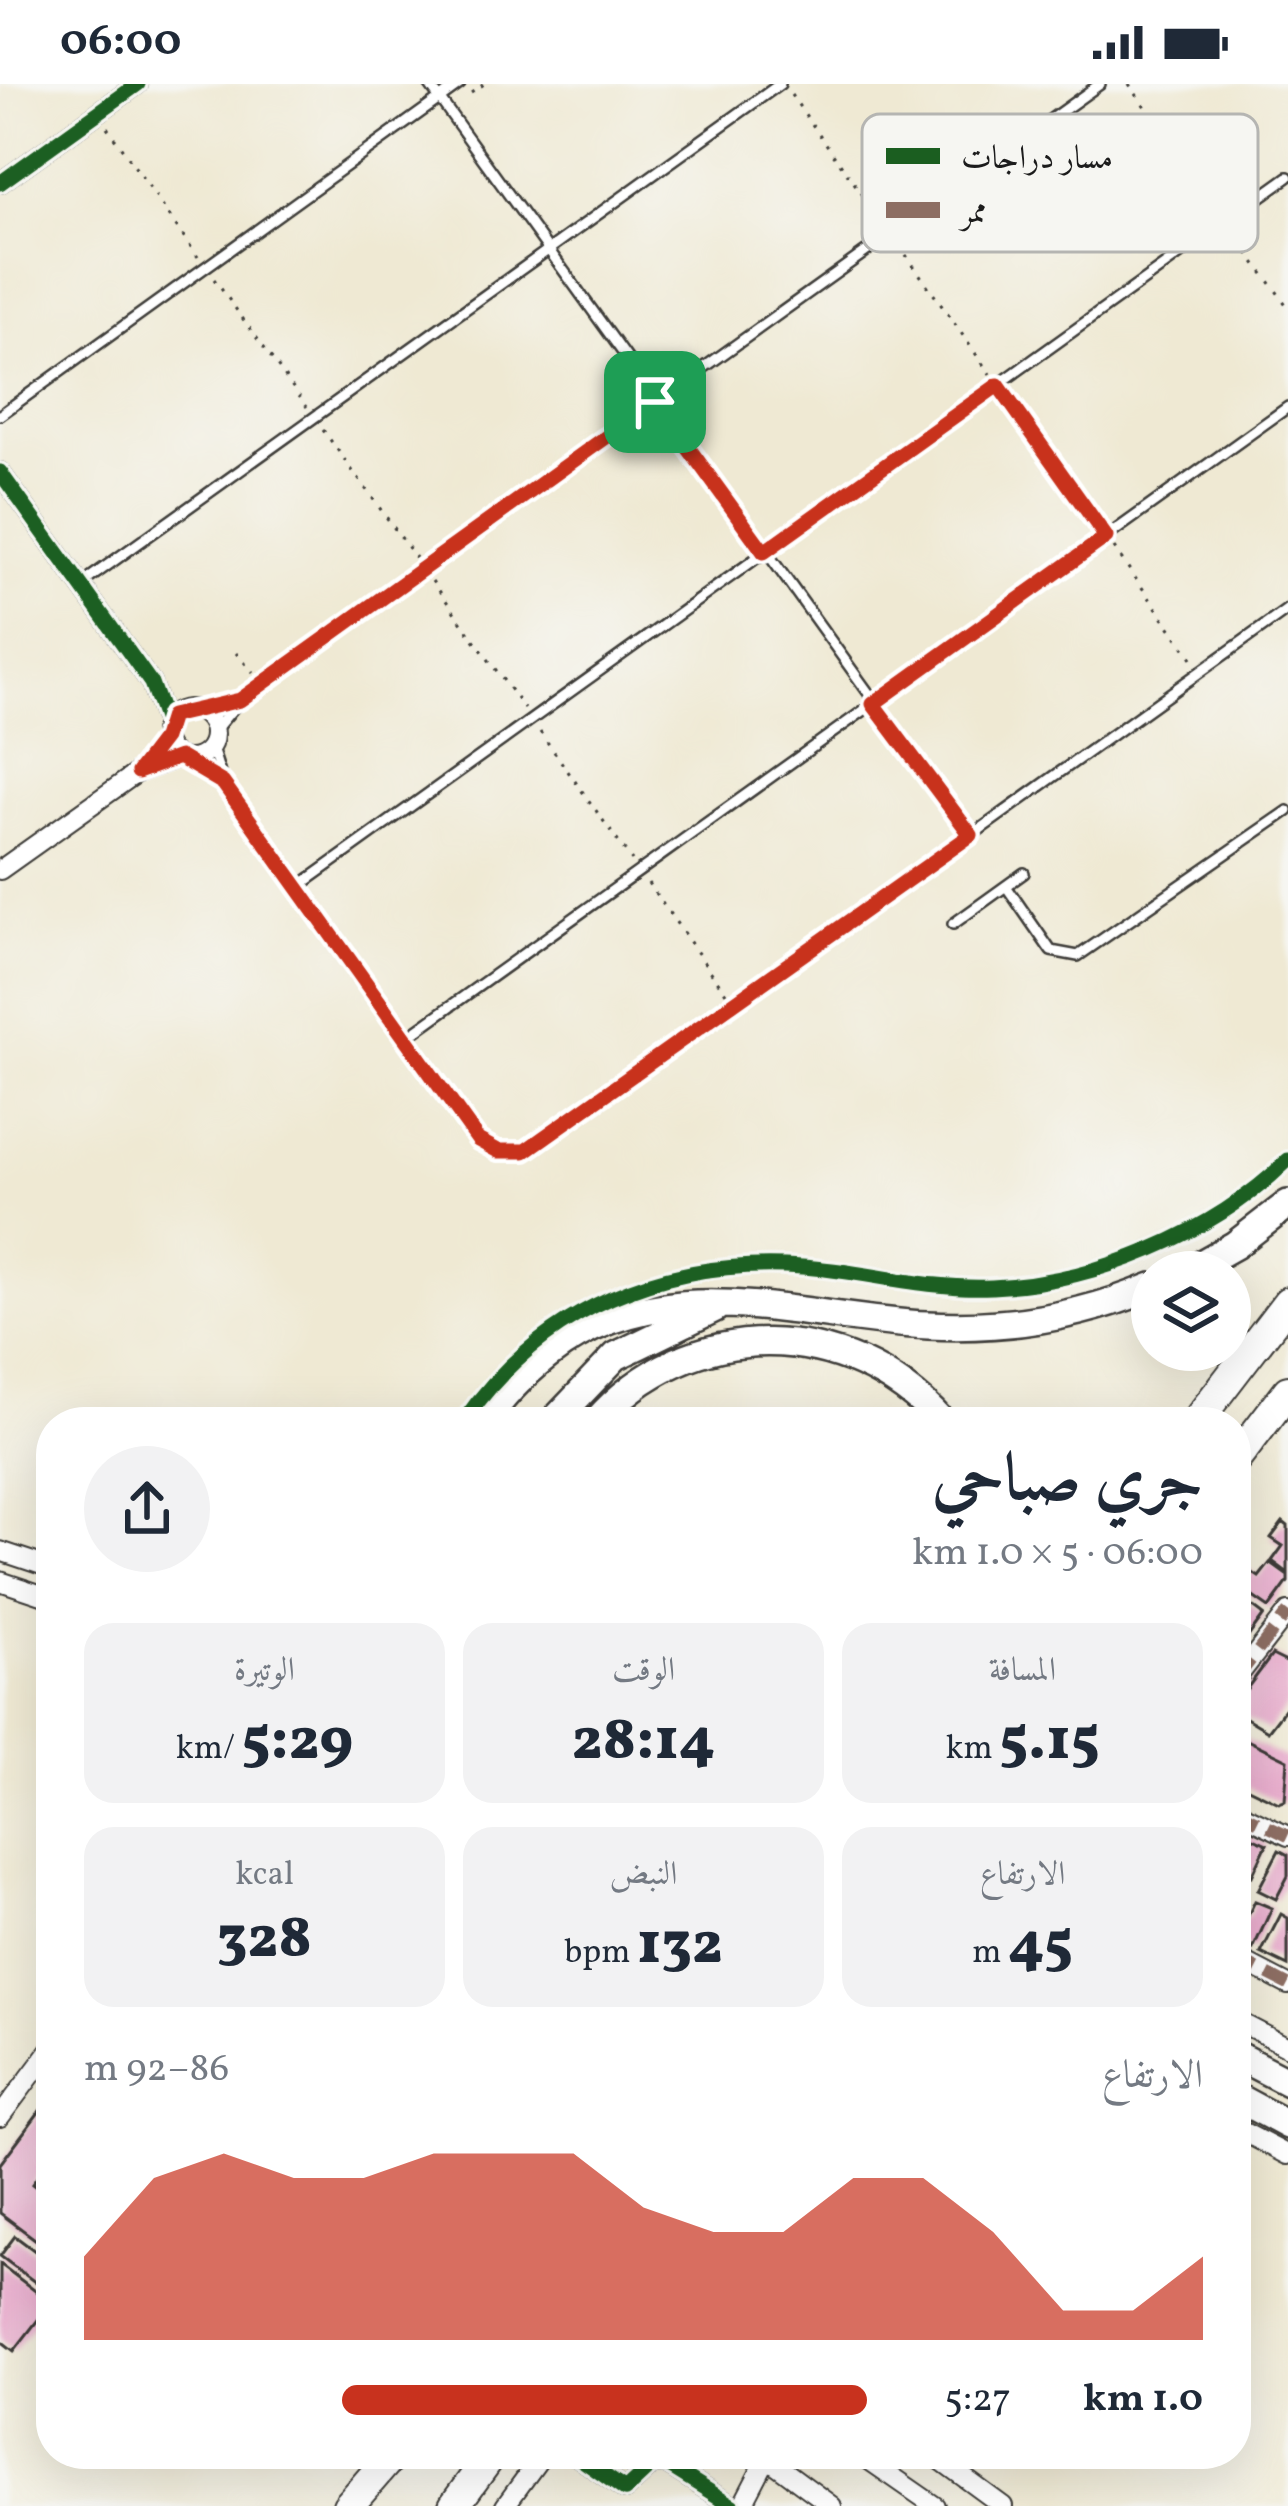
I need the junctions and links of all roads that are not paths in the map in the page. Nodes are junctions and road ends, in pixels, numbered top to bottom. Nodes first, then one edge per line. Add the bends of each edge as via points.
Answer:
1 (138, 84) edge
2 (429, 84) edge
3 (460, 84) edge
4 (781, 84) edge
5 (1100, 84) edge
6 (440, 99) junction
7 (1058, 114) edge
8 (1288, 177) edge
9 (0, 183) edge
10 (1258, 198) edge
11 (548, 250) junction
12 (865, 252) edge
13 (1183, 252) edge
14 (655, 402) junction
15 (1288, 407) edge
16 (0, 415) edge
17 (0, 472) edge
18 (764, 552) junction
19 (80, 585) junction
20 (1288, 609) edge
21 (151, 683) junction
22 (240, 700) junction
23 (873, 704) junction
24 (193, 710) junction
25 (165, 731) junction
26 (212, 738) junction
27 (183, 758) junction
28 (138, 772) junction
29 (223, 783) junction
30 (1288, 811) edge
31 (971, 835) junction
32 (0, 870) edge
33 (1024, 873) dead end
34 (1006, 886) junction
35 (298, 887) junction
36 (953, 924) dead end
37 (406, 1038) junction
38 (1288, 1204) edge
39 (1288, 1227) edge
40 (1226, 1251) edge
41 (1250, 1251) edge
42 (1131, 1295) edge
43 (1288, 1302) edge
44 (724, 1304) junction
45 (1131, 1307) edge
46 (1093, 1309) junction
47 (1288, 1391) edge
48 (497, 1407) edge
49 (567, 1407) edge
50 (613, 1407) edge
51 (927, 1407) edge
52 (1208, 1407) edge
53 (1251, 1439) edge
54 (0, 1551) edge
55 (36, 1563) edge
56 (0, 1581) edge
57 (36, 1593) edge
58 (1288, 1612) edge
59 (1251, 1660) edge
60 (1251, 1818) edge
61 (1288, 1836) edge
62 (1251, 1966) edge
63 (1288, 1984) edge
64 (1251, 2028) edge
65 (1288, 2047) edge
66 (1251, 2062) edge
67 (36, 2069) edge
68 (1288, 2081) edge
69 (1251, 2105) edge
70 (0, 2117) edge
71 (1288, 2125) edge
72 (1251, 2136) edge
73 (1288, 2155) edge
74 (380, 2469) edge
75 (481, 2469) edge
76 (533, 2469) edge
77 (590, 2469) edge
78 (654, 2469) edge
79 (672, 2469) edge
80 (761, 2469) edge
81 (785, 2469) edge
82 (881, 2469) edge
83 (952, 2469) edge
84 (621, 2498) edge
85 (348, 2506) edge
86 (454, 2506) edge
87 (505, 2506) edge
88 (738, 2506) edge
89 (832, 2506) edge
90 (934, 2506) edge
91 (1003, 2506) edge

1 - 9 street
2 - 6 lane
3 - 6 lane
4 - 11 lane
5 - 7 lane
6 - 11 lane
6 - 16 lane
8 - 10 lane
11 - 14 lane
11 - 19 lane
12 - 14 lane
13 - 18 lane
14 - 18 lane
14 - 22 lane
15 - 23 lane
17 - 19 street
18 - 23 lane
18 - 35 lane
19 - 21 street
20 - 31 lane
21 - 24 street
21 - 25 street
22 - 24 lane
22 - 26 lane
23 - 31 lane
23 - 37 lane
24 - 25 street
24 - 26 street
25 - 27 street
25 - 28 street
26 - 27 street via 201,756
26 - 29 lane
27 - 28 street
27 - 29 lane
28 - 32 street
29 - 35 lane
30 - 34 lane via 1078,956 1051,952
31 - 37 lane via 525,1151 498,1151 478,1140
33 - 34 lane
34 - 36 lane
35 - 37 lane
38 - 40 main road
39 - 41 main road
42 - 46 main road
43 - 52 highway
44 - 46 main road via 956,1326
44 - 48 main road via 658,1304 603,1320 526,1372
44 - 49 main road via 616,1356
45 - 46 main road
47 - 53 highway
50 - 51 main road via 658,1368 763,1340 862,1362
54 - 55 street
56 - 57 street
58 - 59 street
60 - 61 street
62 - 63 street
64 - 65 street
66 - 68 main road
67 - 70 street
69 - 71 main road
72 - 73 street
74 - 85 highway
75 - 86 highway
76 - 87 street
77 - 84 street
78 - 84 street
79 - 88 street
80 - 88 street
81 - 89 street
82 - 90 street
83 - 91 street

